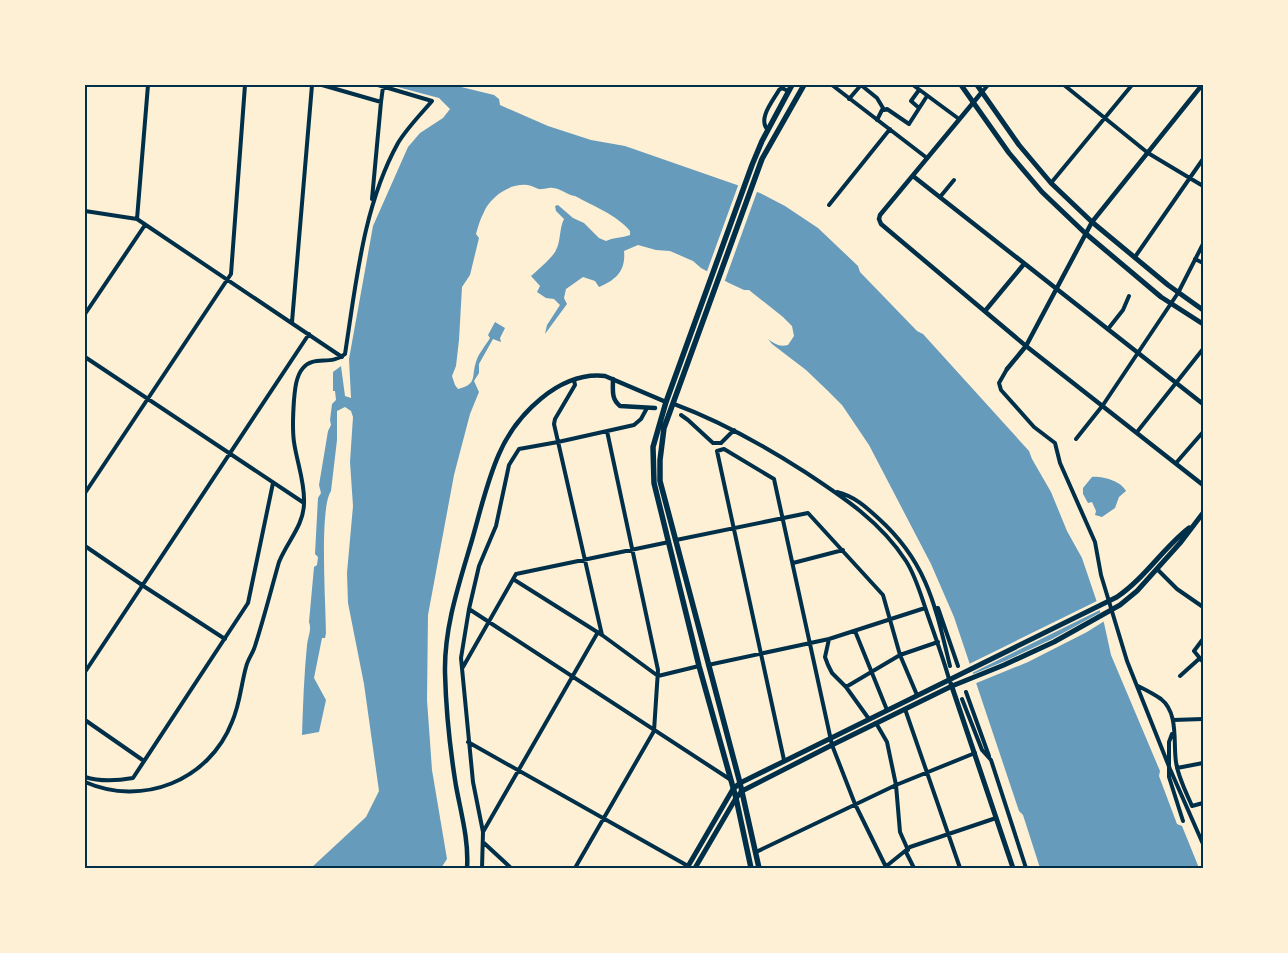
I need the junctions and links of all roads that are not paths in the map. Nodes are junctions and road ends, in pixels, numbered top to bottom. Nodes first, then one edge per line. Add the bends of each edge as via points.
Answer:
1 (148, 85) edge
2 (245, 85) edge
3 (312, 85) edge
4 (322, 85) edge
5 (378, 85) edge
6 (792, 85) edge
7 (804, 85) edge
8 (832, 85) edge
9 (913, 85) edge
10 (961, 85) edge
11 (977, 85) edge
12 (988, 85) edge
13 (1064, 85) edge
14 (1132, 85) edge
15 (1201, 86) edge
16 (384, 87) junction
17 (920, 90) junction
18 (982, 92) junction
19 (927, 96) junction
20 (850, 99) junction
21 (381, 102) junction
22 (973, 104) junction
23 (919, 108) junction
24 (884, 110) junction
25 (1105, 118) junction
26 (959, 119) junction
27 (877, 120) junction
28 (890, 129) junction
29 (1148, 153) junction
30 (927, 158) junction
31 (1203, 159) edge
32 (752, 174) junction
33 (912, 176) junction
34 (1190, 178) junction
35 (954, 180) dead end
36 (1051, 183) junction
37 (1203, 186) edge
38 (940, 197) junction
39 (829, 205) dead end
40 (372, 210) junction
41 (85, 211) edge
42 (137, 219) junction
43 (1092, 222) junction
44 (145, 225) junction
45 (1085, 233) junction
46 (1203, 244) edge
47 (1135, 257) junction
48 (1195, 259) junction
49 (1203, 263) edge
50 (1024, 264) junction
51 (227, 279) junction
52 (1055, 288) junction
53 (1178, 293) junction
54 (1129, 296) dead end
55 (1171, 304) junction
56 (1203, 310) edge
57 (985, 311) junction
58 (85, 314) edge
59 (292, 322) junction
60 (1203, 324) edge
61 (1108, 329) junction
62 (309, 334) junction
63 (1026, 346) junction
64 (1203, 349) edge
65 (1138, 353) junction
66 (85, 357) edge
67 (342, 357) junction
68 (1007, 369) joint
69 (574, 380) junction
70 (614, 380) junction
71 (1176, 383) junction
72 (147, 399) junction
73 (675, 401) junction
74 (666, 402) junction
75 (1203, 404) edge
76 (1102, 405) junction
77 (647, 408) junction
78 (655, 408) dead end
79 (680, 415) dead end
80 (734, 430) junction
81 (607, 431) junction
82 (1137, 432) junction
83 (1203, 432) edge
84 (1076, 439) dead end
85 (558, 442) junction
86 (228, 453) junction
87 (1176, 463) junction
88 (273, 483) junction
89 (1203, 485) edge
90 (835, 492) junction
91 (85, 493) edge
92 (304, 503) junction
93 (1203, 513) edge
94 (783, 518) junction
95 (1194, 524) junction
96 (734, 528) junction
97 (672, 541) junction
98 (85, 546) edge
99 (632, 550) junction
100 (843, 550) junction
101 (585, 559) junction
102 (793, 563) junction
103 (1157, 569) junction
104 (513, 579) junction
105 (142, 584) junction
106 (1108, 602) junction
107 (1203, 607) edge
108 (925, 608) junction
109 (469, 609) junction
110 (935, 609) junction
111 (1111, 611) junction
112 (890, 620) junction
113 (489, 622) junction
114 (856, 631) junction
115 (600, 633) junction
116 (225, 639) junction
117 (829, 639) junction
118 (1203, 639) edge
119 (938, 642) junction
120 (810, 644) junction
121 (760, 653) junction
122 (900, 655) junction
123 (1202, 660) edge
124 (708, 665) junction
125 (700, 666) junction
126 (950, 666) dead end
127 (958, 666) dead end
128 (463, 667) junction
129 (85, 672) edge
130 (872, 672) junction
131 (658, 676) junction
132 (1180, 676) dead end
133 (572, 677) junction
134 (949, 679) junction
135 (952, 686) junction
136 (1138, 686) junction
137 (846, 687) junction
138 (966, 692) dead end
139 (917, 695) junction
140 (962, 699) dead end
141 (905, 709) junction
142 (887, 710) junction
143 (870, 719) junction
144 (1203, 719) edge
145 (85, 720) edge
146 (1173, 720) junction
147 (876, 723) junction
148 (1173, 729) junction
149 (654, 731) junction
150 (830, 738) junction
151 (468, 742) junction
152 (832, 745) junction
153 (975, 753) junction
154 (784, 760) junction
155 (991, 760) junction
156 (144, 761) junction
157 (1203, 763) edge
158 (1177, 768) junction
159 (1170, 769) junction
160 (518, 770) junction
161 (928, 772) junction
162 (85, 777) edge
163 (731, 780) junction
164 (85, 782) edge
165 (740, 783) junction
166 (896, 784) junction
167 (733, 789) junction
168 (742, 791) junction
169 (736, 798) junction
170 (1203, 803) edge
171 (855, 804) junction
172 (996, 818) junction
173 (604, 819) junction
174 (1183, 821) dead end
175 (483, 832) junction
176 (949, 834) junction
177 (484, 842) junction
178 (1203, 844) edge
179 (907, 851) junction
180 (756, 852) junction
181 (687, 867) edge
182 (885, 867) edge
183 (467, 868) edge
184 (482, 868) edge
185 (511, 868) edge
186 (575, 868) edge
187 (695, 868) edge
188 (752, 868) edge
189 (760, 868) edge
190 (914, 868) edge
191 (960, 868) edge
192 (1012, 868) edge
193 (1026, 868) edge

1 - 42 street
2 - 51 street via 230,274
3 - 59 street
4 - 21 street
5 - 16 street
6 - 32 highway via 768,130
7 - 32 highway
8 - 20 street
9 - 17 street
10 - 22 main road
11 - 18 main road
12 - 18 street
13 - 25 street
14 - 25 street
15 - 29 street
16 - 21 street
16 - 40 street via 432,101 399,142
17 - 19 street
17 - 23 street via 910,101
18 - 22 street
18 - 36 main road via 1018,145
19 - 23 street
19 - 26 street
20 - 24 street via 861,85 877,98
20 - 27 street
21 - 40 street
22 - 26 street
22 - 45 main road via 1042,192
23 - 24 street via 909,124
24 - 27 street
25 - 29 street
25 - 36 street
26 - 30 street
27 - 28 street
28 - 30 street
28 - 39 street
29 - 34 street
29 - 43 street
30 - 33 street
31 - 34 street
32 - 73 highway
32 - 74 highway
33 - 38 street
33 - 57 street via 880,215 881,224
34 - 37 street
34 - 47 street
35 - 38 street
36 - 43 main road
38 - 50 street
40 - 67 street
41 - 42 street
42 - 44 street
43 - 45 street
43 - 47 main road
44 - 51 street
44 - 58 street
45 - 52 street
45 - 55 main road
46 - 48 street
47 - 53 main road
48 - 49 street
48 - 53 street
50 - 52 street
50 - 57 street
51 - 59 street
51 - 72 street
52 - 61 street
52 - 63 street
53 - 55 street
53 - 56 main road
54 - 61 street
55 - 60 main road
55 - 65 street
57 - 63 street
59 - 62 street
61 - 65 street
62 - 67 street
62 - 86 street
63 - 68 street
63 - 76 street
64 - 71 street
65 - 71 street
65 - 76 street
66 - 72 street
67 - 92 street via 305,365 296,384 292,432 304,486
68 - 106 street via 999,386 1034,427 1055,443 1095,542
69 - 70 street via 594,375
69 - 85 street via 575,385 555,418
69 - 183 street via 556,388 537,403 507,438 494,467 458,582 445,674 450,743 466,838
70 - 74 street
70 - 77 street via 612,394 616,403 628,408
71 - 75 street
71 - 82 street
72 - 86 street
72 - 91 street
73 - 80 street
73 - 97 highway via 664,428 660,460 660,481
74 - 97 highway via 653,447 653,467 654,483
76 - 82 street
76 - 84 street
77 - 78 street
77 - 81 street via 638,422
79 - 80 street via 713,443 721,443
80 - 90 street
81 - 85 street
81 - 99 street
82 - 87 street
83 - 87 street
85 - 101 street
85 - 109 street via 519,448 511,461 496,526 479,566
86 - 88 street
86 - 105 street
87 - 89 street
88 - 92 street
88 - 116 street via 248,603
90 - 108 street via 865,514 892,542 907,563
90 - 110 street via 862,503 890,528 927,583
92 - 164 street via 302,518 279,562 232,722 213,754 186,776 157,789 126,792
93 - 95 main road
94 - 96 street
94 - 96 street via 774,479 724,449 717,451
94 - 100 street via 808,513
94 - 102 street
95 - 103 main road
95 - 106 main road via 1176,538 1130,588
96 - 97 street
96 - 121 street
97 - 99 street
97 - 124 highway
97 - 125 highway
98 - 105 street
99 - 101 street
99 - 131 street
100 - 102 street
100 - 112 street via 882,595
101 - 104 street via 516,574
101 - 115 street
102 - 120 street
103 - 107 street via 1177,589
103 - 111 main road via 1129,598
104 - 113 street
104 - 115 street
105 - 116 street
105 - 129 street
106 - 111 street
106 - 134 main road
108 - 112 street
108 - 119 street
109 - 113 street
109 - 128 street via 461,658
110 - 126 street
110 - 127 street via 938,608 942,617
111 - 135 main road via 1054,642
111 - 136 street
112 - 114 street
112 - 122 street
113 - 128 street
113 - 133 street
114 - 117 street
114 - 130 street
115 - 131 street
115 - 133 street
116 - 156 street
117 - 120 street
117 - 137 street via 825,657 828,666
118 - 123 street via 1194,651
119 - 122 street
119 - 134 street
120 - 121 street
120 - 150 street
121 - 124 street
121 - 154 street
122 - 130 street
122 - 139 street
123 - 132 street
124 - 165 highway
125 - 131 street
125 - 163 highway
128 - 151 street
130 - 137 street
130 - 142 street
131 - 149 street
133 - 149 street
133 - 160 street
134 - 135 main road
134 - 139 main road
135 - 141 main road
135 - 153 main road
136 - 146 street via 1163,700
136 - 159 street
137 - 143 street
138 - 155 street
139 - 142 main road
140 - 155 street via 982,750
141 - 147 main road
141 - 161 street
142 - 143 main road
143 - 150 main road
144 - 146 street
145 - 156 street
146 - 148 street
147 - 152 main road
147 - 166 street via 887,742
148 - 158 street
148 - 159 street
149 - 163 street
149 - 173 street
150 - 152 street
150 - 154 main road
151 - 160 street
151 - 175 street
152 - 168 main road
152 - 171 street
153 - 161 street
153 - 172 main road
154 - 165 main road
155 - 193 street
156 - 162 street via 133,778 98,781
157 - 158 street
158 - 170 street via 1192,806
159 - 174 street via 1169,777
159 - 178 street
160 - 173 street
160 - 175 street
161 - 166 street
161 - 176 street
163 - 167 highway
165 - 167 main road
165 - 168 highway
166 - 171 street
166 - 179 street via 900,832
167 - 169 highway
167 - 181 main road
168 - 169 main road
168 - 180 highway
169 - 187 main road
169 - 188 highway
171 - 180 street
171 - 182 street
172 - 176 street
172 - 192 main road
173 - 181 street
173 - 186 street
175 - 177 street
176 - 179 street via 910,847
176 - 191 street
177 - 184 street
177 - 185 street
179 - 182 street
179 - 190 street
180 - 189 highway

